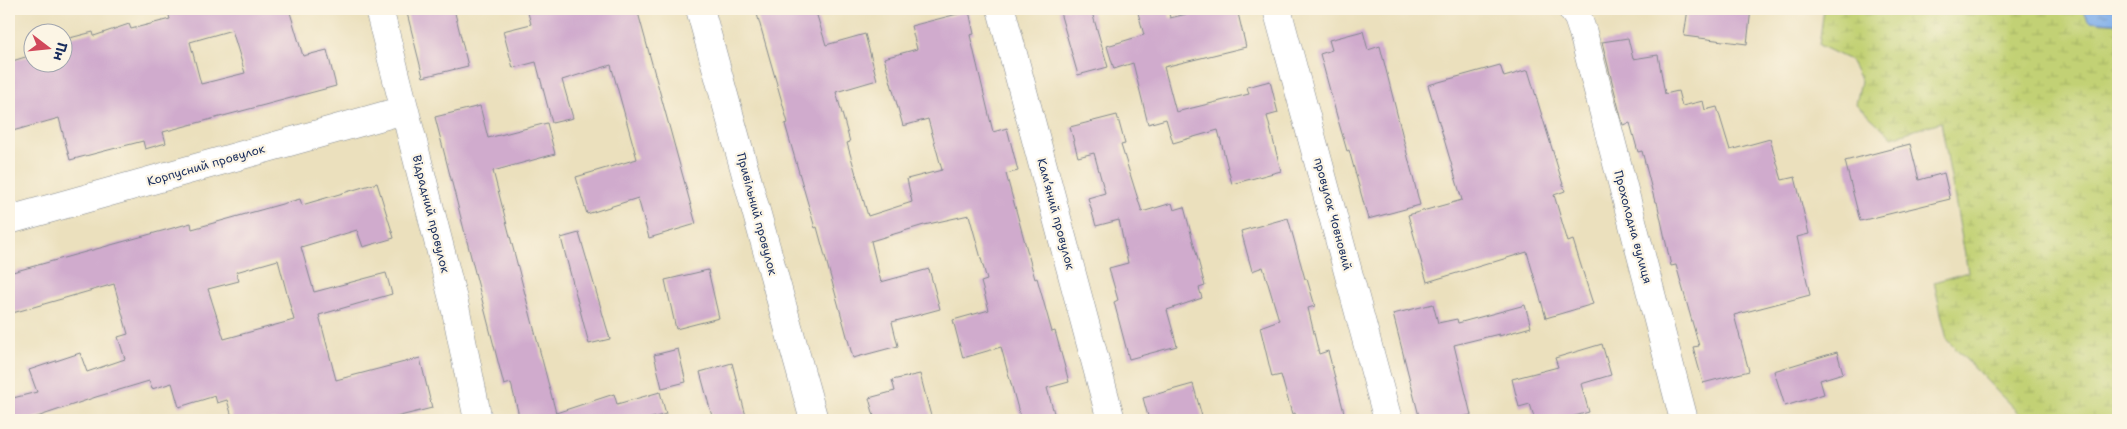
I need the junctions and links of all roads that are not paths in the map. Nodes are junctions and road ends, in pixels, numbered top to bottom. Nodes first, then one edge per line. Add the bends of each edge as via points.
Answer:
1 (379, 9) edge
2 (700, 9) edge
3 (1001, 9) edge
4 (1277, 9) edge
5 (1572, 9) edge
6 (404, 110) junction
7 (9, 220) edge
8 (478, 420) edge
9 (814, 420) edge
10 (1112, 420) edge
11 (1388, 420) edge
12 (1684, 420) edge

1 - 6 street, Відрадний провулок
2 - 9 street, Привільний провулок
3 - 10 street, Камʼяний провулок
4 - 11 street, провулок Човновий
5 - 12 street, Прохолодна вулиця via 1583,34
6 - 7 street, Корпусний провулок
6 - 8 street, Відрадний провулок via 456,310

